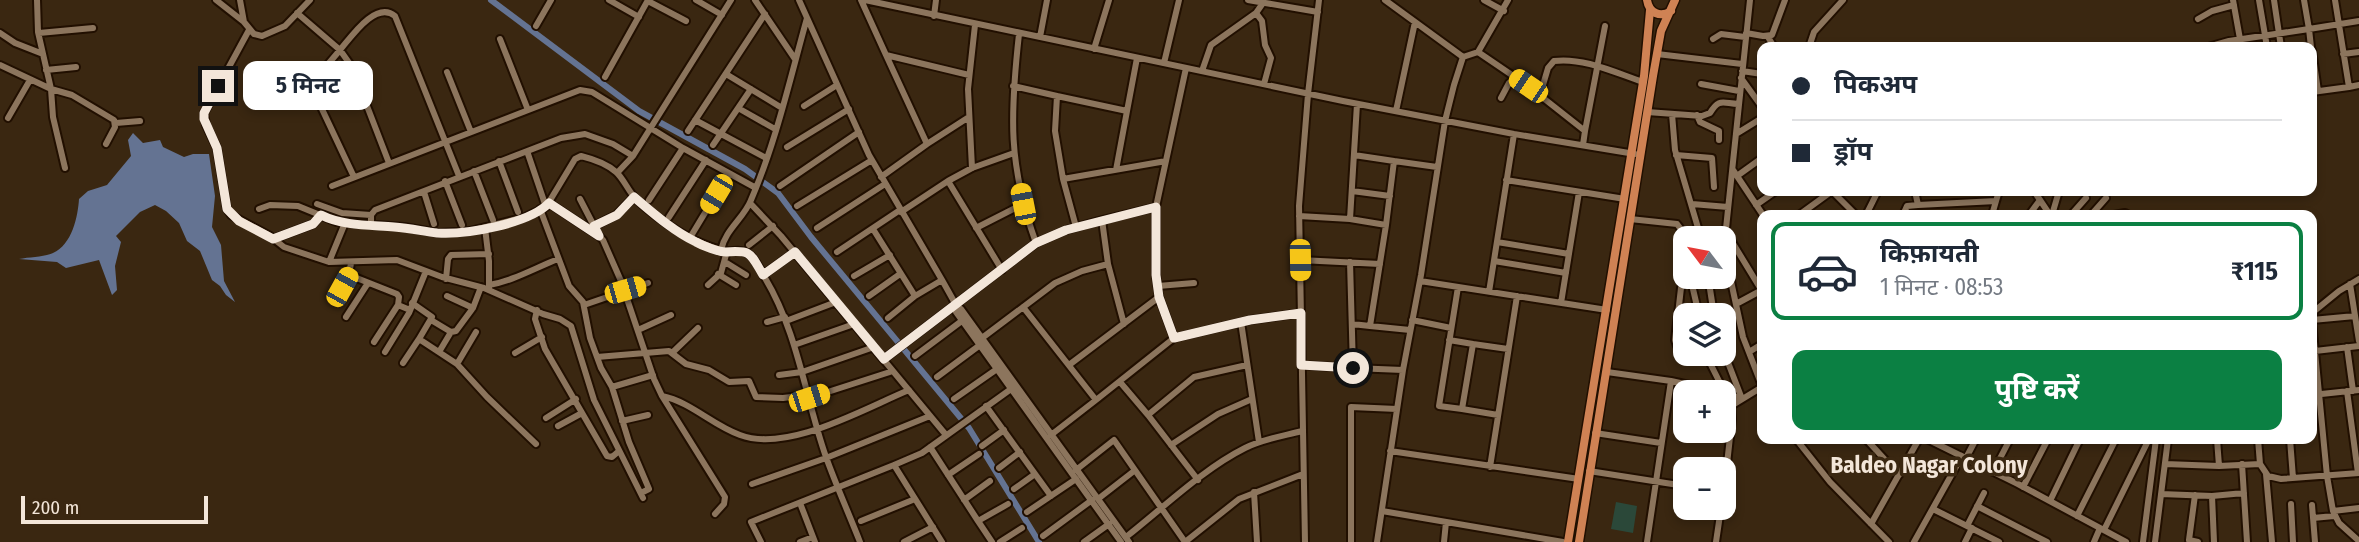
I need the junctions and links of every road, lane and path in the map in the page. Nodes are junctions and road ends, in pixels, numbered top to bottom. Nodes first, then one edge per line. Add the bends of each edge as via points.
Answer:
1 (37, 0) edge
2 (216, 0) edge
3 (240, 0) edge
4 (310, 0) edge
5 (551, 0) edge
6 (609, 0) edge
7 (648, 0) edge
8 (696, 0) edge
9 (731, 0) edge
10 (755, 0) edge
11 (799, 0) edge
12 (863, 0) edge
13 (936, 0) edge
14 (1048, 0) edge
15 (1109, 0) edge
16 (1179, 0) edge
17 (1248, 0) edge
18 (1319, 0) edge
19 (1385, 0) edge
20 (1484, 0) edge
21 (1508, 0) edge
22 (1647, 0) edge
23 (1750, 0) edge
24 (1785, 0) edge
25 (2259, 0) edge
26 (2274, 0) edge
27 (2304, 0) edge
28 (2335, 0) edge
29 (1841, 1) edge
30 (1675, 2) edge
31 (2234, 2) edge
32 (1263, 3) junction
33 (1650, 10) junction
34 (1504, 11) junction
35 (1318, 12) junction
36 (297, 13) junction
37 (1256, 13) junction
38 (765, 14) junction
39 (722, 15) junction
40 (933, 16) junction
41 (639, 17) junction
42 (807, 17) junction
43 (2198, 19) dead end
44 (686, 21) dead end
45 (2359, 21) edge
46 (244, 22) junction
47 (1415, 22) junction
48 (975, 25) junction
49 (2339, 25) junction
50 (536, 26) dead end
51 (1605, 26) dead end
52 (93, 28) dead end
53 (2309, 29) junction
54 (249, 30) junction
55 (0, 33) edge
56 (38, 33) junction
57 (2279, 33) junction
58 (1019, 34) junction
59 (1745, 35) junction
60 (2264, 35) junction
61 (1040, 37) junction
62 (1768, 37) junction
63 (500, 39) dead end
64 (1713, 39) dead end
65 (2240, 39) junction
66 (1771, 42) edge
67 (1811, 42) edge
68 (2228, 42) edge
69 (2266, 42) edge
70 (2280, 42) edge
71 (2311, 42) edge
72 (1094, 49) junction
73 (340, 50) junction
74 (1478, 52) junction
75 (2359, 52) edge
76 (43, 54) junction
77 (1657, 54) junction
78 (2343, 54) junction
79 (886, 55) junction
80 (1463, 57) junction
81 (1137, 58) junction
82 (796, 59) junction
83 (1164, 63) junction
84 (0, 65) edge
85 (76, 67) dead end
86 (1598, 67) junction
87 (1186, 68) junction
88 (46, 70) junction
89 (1202, 71) junction
90 (1742, 71) junction
91 (447, 72) dead end
92 (1757, 73) edge
93 (726, 74) junction
94 (970, 75) junction
95 (605, 77) dead end
96 (1516, 78) junction
97 (30, 80) junction
98 (1643, 82) junction
99 (1264, 84) junction
100 (1701, 84) dead end
101 (837, 85) junction
102 (2359, 85) edge
103 (1013, 86) junction
104 (2349, 87) junction
105 (51, 89) junction
106 (751, 89) junction
107 (1739, 92) junction
108 (2317, 92) edge
109 (1757, 93) edge
110 (1308, 94) junction
111 (1753, 94) junction
112 (1540, 95) junction
113 (1057, 96) junction
114 (1501, 98) dead end
115 (1757, 100) edge
116 (1357, 104) junction
117 (1738, 104) junction
118 (804, 106) dead end
119 (738, 108) junction
120 (782, 108) junction
121 (849, 109) junction
122 (528, 110) junction
123 (1127, 111) junction
124 (1396, 111) junction
125 (1647, 111) junction
126 (1672, 114) junction
127 (1697, 115) junction
128 (969, 117) junction
129 (8, 118) dead end
130 (695, 120) junction
131 (140, 121) dead end
132 (1445, 121) junction
133 (1757, 121) edge
134 (117, 123) junction
135 (652, 128) junction
136 (775, 130) junction
137 (688, 131) dead end
138 (1586, 131) junction
139 (471, 132) junction
140 (859, 132) junction
141 (720, 134) junction
142 (1514, 134) junction
143 (1736, 134) junction
144 (1719, 140) dead end
145 (445, 142) junction
146 (106, 144) dead end
147 (927, 144) junction
148 (713, 145) dead end
149 (1583, 145) junction
150 (786, 147) dead end
151 (683, 148) junction
152 (527, 151) junction
153 (1014, 153) junction
154 (1631, 153) junction
155 (1640, 154) junction
156 (1354, 155) junction
157 (1676, 155) junction
158 (633, 156) junction
159 (766, 158) junction
160 (706, 160) junction
161 (872, 160) junction
162 (1166, 161) junction
163 (1394, 161) junction
164 (1757, 161) edge
165 (499, 162) junction
166 (389, 163) junction
167 (1437, 167) junction
168 (65, 168) dead end
169 (972, 168) junction
170 (1116, 170) junction
171 (474, 171) junction
172 (617, 173) junction
173 (729, 173) junction
174 (1735, 173) junction
175 (459, 176) junction
176 (354, 177) junction
177 (1063, 179) junction
178 (883, 180) junction
179 (1506, 180) junction
180 (445, 181) junction
181 (948, 181) junction
182 (758, 182) junction
183 (331, 186) dead end
184 (780, 186) dead end
185 (1714, 187) dead end
186 (1352, 191) junction
187 (424, 192) junction
188 (1578, 192) junction
189 (1390, 196) junction
190 (1769, 196) edge
191 (1825, 196) edge
192 (1837, 196) edge
193 (1916, 196) edge
194 (1948, 196) edge
195 (1997, 196) edge
196 (2037, 196) edge
197 (634, 197) junction
198 (2086, 198) dead end
199 (2106, 198) dead end
200 (580, 199) dead end
201 (1625, 199) junction
202 (649, 200) dead end
203 (2040, 200) junction
204 (1996, 201) junction
205 (1949, 202) junction
206 (750, 203) junction
207 (317, 204) dead end
208 (1023, 204) junction
209 (1692, 204) junction
210 (1756, 205) junction
211 (1919, 205) junction
212 (545, 206) junction
213 (797, 206) dead end
214 (1728, 206) junction
215 (1156, 207) junction
216 (259, 209) dead end
217 (1760, 210) edge
218 (1806, 210) edge
219 (1851, 210) edge
220 (1905, 210) edge
221 (1993, 210) edge
222 (2033, 210) edge
223 (2047, 210) edge
224 (2075, 210) edge
225 (2095, 210) edge
226 (900, 211) junction
227 (519, 212) dead end
228 (321, 215) junction
229 (371, 215) junction
230 (1299, 216) junction
231 (669, 217) dead end
232 (1350, 219) junction
233 (1630, 219) junction
234 (493, 220) dead end
235 (1102, 220) junction
236 (345, 223) junction
237 (434, 223) dead end
238 (371, 225) junction
239 (462, 225) dead end
240 (1386, 225) junction
241 (594, 226) junction
242 (773, 226) junction
243 (1678, 226) edge
244 (1698, 226) edge
245 (1726, 226) edge
246 (1076, 227) junction
247 (485, 228) junction
248 (817, 228) dead end
249 (976, 228) junction
250 (873, 229) junction
251 (599, 236) junction
252 (691, 236) dead end
253 (273, 239) junction
254 (1497, 242) junction
255 (1036, 243) junction
256 (749, 245) dead end
257 (1736, 248) edge
258 (724, 251) junction
259 (795, 252) junction
260 (837, 252) dead end
261 (489, 254) junction
262 (1569, 254) junction
263 (890, 255) junction
264 (558, 258) junction
265 (1300, 260) junction
266 (1494, 261) junction
267 (329, 262) junction
268 (725, 262) junction
269 (1350, 262) junction
270 (351, 263) junction
271 (1108, 264) junction
272 (1380, 264) junction
273 (1002, 270) junction
274 (426, 271) junction
275 (718, 274) junction
276 (900, 274) junction
277 (1566, 274) junction
278 (349, 275) junction
279 (746, 275) dead end
280 (763, 275) junction
281 (854, 276) dead end
282 (446, 279) junction
283 (2359, 279) edge
284 (942, 280) junction
285 (1420, 281) junction
286 (1757, 282) edge
287 (368, 283) junction
288 (648, 283) dead end
289 (1194, 283) dead end
290 (2350, 284) junction
291 (708, 285) dead end
292 (737, 285) dead end
293 (1158, 286) junction
294 (481, 287) junction
295 (489, 287) junction
296 (1458, 287) junction
297 (625, 290) junction
298 (1489, 292) junction
299 (1757, 293) edge
300 (447, 296) dead end
301 (869, 296) dead end
302 (915, 296) junction
303 (1517, 296) junction
304 (1159, 297) junction
305 (335, 300) dead end
306 (836, 302) junction
307 (1561, 303) junction
308 (1736, 303) edge
309 (398, 305) junction
310 (584, 305) junction
311 (956, 305) junction
312 (411, 307) junction
313 (1023, 307) junction
314 (1736, 307) edge
315 (473, 308) junction
316 (2317, 309) edge
317 (537, 310) junction
318 (1607, 310) junction
319 (1301, 313) junction
320 (671, 315) dead end
321 (2355, 316) junction
322 (346, 317) dead end
323 (888, 318) dead end
324 (785, 319) junction
325 (431, 320) junction
326 (963, 320) junction
327 (1412, 320) junction
328 (2317, 320) edge
329 (767, 322) dead end
330 (1241, 322) junction
331 (854, 324) junction
332 (1124, 324) junction
333 (1352, 324) junction
334 (1370, 326) junction
335 (698, 328) dead end
336 (1451, 328) junction
337 (638, 330) junction
338 (1410, 330) junction
339 (451, 332) junction
340 (476, 332) dead end
341 (542, 337) junction
342 (1174, 338) junction
343 (419, 339) junction
344 (1449, 340) junction
345 (981, 341) junction
346 (374, 342) dead end
347 (2359, 343) edge
348 (1473, 344) junction
349 (794, 345) junction
350 (1757, 347) edge
351 (2347, 347) junction
352 (874, 348) junction
353 (1508, 349) junction
354 (2317, 351) edge
355 (385, 352) dead end
356 (439, 352) junction
357 (645, 352) junction
358 (1749, 352) junction
359 (515, 353) dead end
360 (672, 353) junction
361 (915, 356) dead end
362 (597, 357) junction
363 (884, 359) junction
364 (403, 363) dead end
365 (457, 364) junction
366 (1069, 365) junction
367 (1247, 365) junction
368 (1301, 365) junction
369 (1730, 366) edge
370 (1353, 368) junction
371 (997, 369) junction
372 (893, 370) junction
373 (1403, 370) junction
374 (802, 372) junction
375 (1607, 372) junction
376 (779, 375) dead end
377 (653, 376) junction
378 (936, 377) dead end
379 (1757, 378) edge
380 (1671, 381) joint
381 (1120, 382) junction
382 (612, 387) junction
383 (1011, 389) junction
384 (909, 390) junction
385 (1757, 390) edge
386 (2353, 391) edge
387 (2317, 394) edge
388 (662, 396) junction
389 (1736, 396) edge
390 (808, 397) junction
391 (1743, 398) junction
392 (576, 399) junction
393 (954, 399) dead end
394 (1252, 399) junction
395 (1096, 400) junction
396 (1736, 403) edge
397 (986, 406) junction
398 (2317, 408) edge
399 (1397, 409) junction
400 (1462, 409) junction
401 (582, 413) junction
402 (648, 415) dead end
403 (930, 415) junction
404 (1148, 415) junction
405 (1499, 415) junction
406 (546, 418) dead end
407 (622, 421) junction
408 (2355, 424) edge
409 (558, 426) dead end
410 (817, 429) junction
411 (1004, 430) junction
412 (1303, 431) junction
413 (1595, 433) junction
414 (946, 435) junction
415 (1051, 435) junction
416 (1259, 442) junction
417 (1661, 443) junction
418 (536, 444) dead end
419 (1171, 444) junction
420 (1800, 444) edge
421 (1871, 444) edge
422 (1916, 444) edge
423 (1940, 444) edge
424 (1973, 444) edge
425 (2007, 444) edge
426 (2045, 444) edge
427 (2078, 444) edge
428 (2113, 444) edge
429 (2145, 444) edge
430 (2155, 444) edge
431 (2167, 444) edge
432 (2217, 444) edge
433 (2259, 444) edge
434 (2290, 444) edge
435 (982, 446) dead end
436 (930, 447) junction
437 (2357, 450) edge
438 (619, 451) junction
439 (1390, 451) junction
440 (1020, 452) junction
441 (979, 454) dead end
442 (1964, 457) junction
443 (827, 458) junction
444 (2165, 464) junction
445 (2242, 464) junction
446 (2260, 464) junction
447 (894, 465) junction
448 (2219, 466) junction
449 (1490, 467) junction
450 (999, 468) dead end
451 (1076, 470) junction
452 (1135, 471) junction
453 (1589, 471) junction
454 (1993, 472) junction
455 (2358, 473) edge
456 (1035, 474) junction
457 (1303, 474) junction
458 (2266, 474) junction
459 (948, 475) junction
460 (1899, 475) junction
461 (2327, 475) junction
462 (2293, 478) junction
463 (1076, 479) junction
464 (1579, 479) junction
465 (1198, 480) junction
466 (990, 481) dead end
467 (1656, 482) junction
468 (752, 484) dead end
469 (1673, 484) edge
470 (839, 486) junction
471 (2023, 487) junction
472 (1014, 489) dead end
473 (1254, 492) junction
474 (1984, 493) dead end
475 (2244, 493) junction
476 (2161, 494) junction
477 (2195, 495) junction
478 (1051, 496) junction
479 (2212, 496) junction
480 (915, 499) junction
481 (964, 500) junction
482 (1095, 500) junction
483 (2050, 501) junction
484 (800, 503) junction
485 (1007, 504) dead end
486 (2291, 504) dead end
487 (2312, 505) dead end
488 (1977, 506) junction
489 (2359, 508) edge
490 (1162, 509) junction
491 (1933, 509) junction
492 (1382, 511) junction
493 (1027, 512) dead end
494 (2334, 513) junction
495 (715, 514) dead end
496 (2077, 516) junction
497 (2313, 518) junction
498 (1719, 520) edge
499 (978, 521) junction
500 (861, 522) dead end
501 (1446, 522) junction
502 (1109, 524) junction
503 (1871, 524) junction
504 (933, 527) junction
505 (1969, 527) junction
506 (1022, 528) dead end
507 (2102, 529) junction
508 (1042, 536) dead end
509 (814, 540) edge
510 (1125, 540) edge
511 (2189, 541) edge
512 (2359, 541) edge
513 (761, 542) edge
514 (800, 542) edge
515 (860, 542) edge
516 (904, 542) edge
517 (942, 542) edge
518 (992, 542) edge
519 (1000, 542) edge
520 (1084, 542) edge
521 (1185, 542) edge
522 (1256, 542) edge
523 (1305, 542) edge
524 (1351, 542) edge
525 (1377, 542) edge
526 (1444, 542) edge
527 (1563, 542) edge
528 (1568, 542) edge
529 (1579, 542) edge
530 (1647, 542) edge
531 (1716, 542) edge
532 (1889, 542) edge
533 (1914, 542) edge
534 (1965, 542) edge
535 (1999, 542) edge
536 (2047, 542) edge
537 (2094, 542) edge
538 (2126, 542) edge
539 (2143, 542) edge
540 (2155, 542) edge
541 (2198, 542) edge
542 (2214, 542) edge
543 (2247, 542) edge
544 (2272, 542) edge
545 (2292, 542) edge
546 (2315, 542) edge

1 - 56 street
2 - 46 street
3 - 46 street
4 - 36 street
5 - 50 street
6 - 41 street
7 - 41 street
7 - 44 street
8 - 39 street
9 - 39 street
10 - 38 street
11 - 42 street
12 - 40 street
12 - 79 street
13 - 40 street
14 - 61 street
15 - 72 street
16 - 83 street
17 - 32 street
18 - 35 street
19 - 47 street
20 - 34 street
21 - 34 street
22 - 33 main road
23 - 59 street
24 - 62 street
25 - 60 street
26 - 57 street
27 - 53 street
28 - 49 street
29 - 67 street
30 - 33 main road via 1661,15
30 - 77 main road
31 - 43 street
31 - 65 street
32 - 35 street
32 - 37 street
33 - 98 main road
34 - 74 street
35 - 110 street
36 - 54 street via 271,34 262,36
36 - 73 street
37 - 89 street via 1211,45
37 - 99 street via 1271,58
38 - 82 street
38 - 93 street
39 - 135 street
40 - 48 street
41 - 95 street
42 - 82 street
42 - 101 street
45 - 49 street
46 - 54 street
47 - 80 street
47 - 124 street
48 - 58 street
48 - 94 street
49 - 53 street
49 - 78 street
51 - 86 street
52 - 56 street
53 - 57 street
53 - 71 street
54 - 253 street via 204,119 217,148 227,209
55 - 76 street
56 - 76 street
57 - 60 street
57 - 70 street
58 - 61 street
58 - 103 street
59 - 62 street
59 - 64 street via 1721,34
59 - 90 street
60 - 65 street
60 - 69 street
61 - 72 street
62 - 66 street
63 - 122 street
65 - 68 street
72 - 81 street
73 - 145 street via 371,17 384,10 391,12
73 - 166 street via 352,67
73 - 176 street via 318,76 313,90
74 - 80 street
74 - 96 street
75 - 78 street
76 - 88 street
77 - 90 street
77 - 125 main road
78 - 104 street
79 - 94 street
79 - 147 street
80 - 132 street
81 - 83 street
81 - 123 street
82 - 120 street
83 - 87 street
84 - 97 street
85 - 88 street
86 - 98 street
86 - 112 street via 1554,61
86 - 138 street
87 - 89 street
87 - 162 street
88 - 105 street
89 - 99 street
90 - 92 street
90 - 107 street
90 - 111 street
91 - 139 street
93 - 106 street
93 - 130 street
94 - 128 street
96 - 112 street
96 - 114 street
97 - 105 street
97 - 129 street
98 - 154 main road
99 - 110 street
100 - 107 street
101 - 118 street
101 - 121 street
102 - 104 street
103 - 113 street
103 - 153 street
104 - 108 street
105 - 134 street via 72,95
105 - 168 street
106 - 119 street
106 - 120 street
107 - 117 street
109 - 111 street
110 - 116 street
110 - 230 street
111 - 115 street
112 - 138 street
113 - 123 street
113 - 177 street via 1055,131
116 - 124 street
116 - 156 street
117 - 127 street via 1718,102 1708,115
117 - 143 street
119 - 136 street
119 - 141 street
120 - 136 street
121 - 140 street
121 - 150 street
122 - 135 street via 586,90
122 - 139 street
123 - 170 street
124 - 132 street
125 - 126 street
125 - 155 main road
126 - 127 street
126 - 157 street
127 - 144 street via 1700,122 1719,131
128 - 147 street
128 - 169 street
130 - 137 street
130 - 141 street
131 - 134 street
132 - 142 street
132 - 167 street
133 - 143 street
134 - 146 street
135 - 151 street
135 - 158 street
136 - 159 street
138 - 149 street
139 - 145 street
140 - 161 street
140 - 184 street
141 - 148 street
141 - 159 street
142 - 149 street
142 - 179 street
143 - 174 street
145 - 166 street
145 - 175 street
147 - 178 street
149 - 154 street
151 - 160 street
151 - 202 street
152 - 158 street via 585,134
152 - 165 street
152 - 212 street
153 - 169 street
153 - 208 street
154 - 155 street
154 - 201 main road
155 - 233 main road
156 - 163 street
156 - 186 street
157 - 185 street via 1712,158
157 - 209 street
158 - 172 street
159 - 182 street
160 - 173 street
160 - 231 street
161 - 178 street
161 - 213 street
162 - 170 street
162 - 215 street
163 - 167 street
163 - 189 street
164 - 174 street
165 - 171 street
165 - 227 street
166 - 176 street
167 - 285 street
169 - 181 street
170 - 177 street
171 - 175 street
171 - 234 street
172 - 197 street
172 - 212 street via 581,156
173 - 182 street
173 - 252 street
174 - 210 street
174 - 214 street
175 - 180 street
176 - 183 street
177 - 246 street
178 - 226 street
178 - 248 street
179 - 188 street
179 - 254 street
180 - 187 street
180 - 239 street
181 - 226 street
181 - 249 street
182 - 206 street
186 - 189 street
186 - 232 street
187 - 229 street
187 - 237 street
188 - 201 street
188 - 262 street
189 - 240 street
190 - 210 street
191 - 218 street
192 - 219 street
193 - 211 street
194 - 205 street
195 - 204 street
196 - 203 street
197 - 241 street via 617,215
197 - 258 street via 697,243
198 - 224 street
199 - 225 street
200 - 241 street
201 - 318 main road
203 - 222 street
203 - 223 street
204 - 205 street
204 - 221 street
205 - 211 street
206 - 242 street
206 - 258 street via 727,235
207 - 229 street via 342,213
208 - 249 street
208 - 255 street
209 - 214 street
209 - 244 street
210 - 217 street
211 - 220 street
212 - 247 street
212 - 251 street
212 - 264 street
214 - 245 street
215 - 235 street
215 - 293 street
216 - 228 street via 298,205
226 - 250 street
226 - 284 street
228 - 236 street
228 - 253 street via 313,224
229 - 238 street
230 - 232 street
230 - 265 street
232 - 240 street
233 - 243 street
233 - 375 main road
235 - 246 street
235 - 271 street
236 - 238 street
236 - 267 street
238 - 247 street via 439,233
240 - 272 street
241 - 251 street
242 - 256 street
242 - 259 street
246 - 255 street
247 - 261 street
249 - 273 street
250 - 260 street
250 - 263 street
251 - 297 street
253 - 267 street via 289,250
254 - 262 street
254 - 266 street
255 - 273 street
257 - 286 street
258 - 268 street
258 - 280 street via 745,251
259 - 280 street
259 - 306 street
261 - 282 street via 451,255
261 - 295 street
262 - 277 street
263 - 276 street
263 - 281 street
264 - 295 street
264 - 310 street via 569,286
265 - 269 street
265 - 319 street
266 - 277 street
266 - 298 street
267 - 270 street
268 - 275 street
268 - 279 street
269 - 272 street
269 - 333 street
270 - 274 street via 397,260
270 - 278 street
271 - 313 street via 1055,283
271 - 332 street
272 - 334 street
273 - 311 street
274 - 282 street
274 - 312 street
275 - 291 street
275 - 292 street
276 - 301 street
276 - 302 street
277 - 307 street
278 - 287 street
278 - 305 street
280 - 324 street
282 - 294 street
283 - 290 street
284 - 302 street
284 - 311 street
285 - 296 street
285 - 327 street
287 - 309 street via 397,294
287 - 322 street
288 - 297 street
289 - 293 street
290 - 316 street
290 - 321 street
293 - 304 street
294 - 295 street
294 - 315 street
295 - 317 street
296 - 298 street
296 - 336 street
297 - 310 street
297 - 337 street
298 - 303 street
299 - 308 street
300 - 315 street
302 - 323 street
303 - 307 street
303 - 353 street
304 - 332 street
304 - 342 street
306 - 324 street
306 - 331 street
307 - 318 street
309 - 312 street
309 - 346 street
310 - 362 street
311 - 326 street
311 - 345 street
311 - 363 street
312 - 325 street via 429,314
312 - 355 street
313 - 345 street
313 - 366 street
314 - 358 street
315 - 339 street
317 - 341 street via 535,319
317 - 438 street via 571,326 594,400
318 - 464 main road
319 - 330 street
319 - 368 street
320 - 337 street
321 - 328 street
321 - 347 street
324 - 329 street
324 - 349 street
325 - 339 street
325 - 343 street
326 - 345 street
326 - 361 street
327 - 336 street
327 - 338 street
330 - 342 street
330 - 367 street
331 - 349 street
331 - 352 street
332 - 366 street
333 - 334 street
333 - 370 street
334 - 338 street
335 - 360 street
336 - 344 street
337 - 357 street
338 - 373 street
339 - 356 street
340 - 365 street
341 - 359 street
341 - 392 street
342 - 381 street
343 - 356 street
343 - 364 street
344 - 348 street
344 - 400 street via 1438,406
345 - 371 street
345 - 378 street
345 - 415 street
347 - 351 street
348 - 353 street
348 - 400 street
349 - 374 street
350 - 358 street
351 - 354 street
351 - 386 street
352 - 363 street
352 - 374 street
353 - 405 street
356 - 365 street
357 - 360 street
357 - 362 street
357 - 377 street
358 - 379 street
360 - 390 street via 729,382 749,381 756,397
362 - 382 street
363 - 372 street
365 - 418 street
366 - 395 street
367 - 394 street
367 - 404 street via 1194,377
368 - 370 street
368 - 412 street
369 - 391 street
370 - 373 street
371 - 383 street
371 - 393 street
372 - 384 street
372 - 390 street
373 - 399 street
374 - 376 street
374 - 390 street
375 - 380 street
375 - 413 main road
377 - 382 street
377 - 388 street
380 - 417 street
381 - 395 street
381 - 404 street
382 - 407 street
383 - 397 street
383 - 463 street
384 - 403 street
384 - 410 street
385 - 391 street
386 - 387 street
386 - 408 street
388 - 410 street via 753,439 778,440
388 - 495 street via 725,497
389 - 391 street
390 - 410 street
391 - 396 street
392 - 401 street
392 - 406 street
394 - 416 street
394 - 419 street
395 - 415 street
397 - 411 street
397 - 414 street
398 - 461 street
399 - 439 street
399 - 524 street via 1351,407
400 - 405 street
401 - 409 street
401 - 438 street via 607,456
402 - 407 street
403 - 414 street
403 - 443 street
404 - 419 street
405 - 449 street
407 - 438 street via 649,489 642,495
408 - 437 street
410 - 443 street
411 - 435 street
411 - 440 street
412 - 416 street
412 - 457 street
413 - 417 street
413 - 453 main road
414 - 436 street
415 - 451 street
416 - 465 street
417 - 467 street
419 - 465 street
420 - 503 street
421 - 460 street
422 - 460 street
423 - 442 street
424 - 442 street
425 - 454 street
426 - 471 street
427 - 483 street
428 - 496 street
429 - 507 street
430 - 539 street
431 - 444 street
432 - 448 street
433 - 446 street
434 - 462 street
436 - 447 street
436 - 459 street
437 - 455 street
439 - 449 street
439 - 492 street
440 - 450 street
440 - 456 street
441 - 459 street
442 - 454 street
442 - 491 street
443 - 468 street
443 - 470 street
444 - 448 street
444 - 476 street
445 - 446 street
445 - 448 street
445 - 475 street
446 - 458 street
447 - 470 street
447 - 480 street
449 - 464 street
451 - 452 street via 1114,440
451 - 482 street
452 - 482 street
452 - 490 street
453 - 467 street
453 - 529 main road
454 - 471 street
455 - 461 street
456 - 472 street
456 - 478 street
457 - 473 street
457 - 523 street
458 - 462 street
458 - 544 street
459 - 481 street
460 - 503 street
461 - 462 street
461 - 494 street
463 - 478 street
463 - 482 street
464 - 528 main road
465 - 490 street
466 - 481 street
467 - 469 street
467 - 530 street
470 - 484 street
470 - 515 street
471 - 483 street
473 - 521 street
473 - 522 street
474 - 488 street
475 - 479 street
475 - 543 street
476 - 477 street
476 - 540 street
477 - 479 street
477 - 511 street
478 - 493 street
479 - 542 street
480 - 500 street
480 - 504 street
481 - 499 street
482 - 502 street
482 - 508 street
482 - 510 street
483 - 496 street
484 - 509 street
484 - 513 street via 751,523
485 - 499 street
486 - 545 street
487 - 497 street
488 - 505 street
488 - 536 street
489 - 494 street
490 - 510 street
490 - 521 street
491 - 505 street
491 - 533 street
492 - 501 street
492 - 525 street
494 - 497 street
494 - 512 street
496 - 507 street
497 - 546 street
498 - 531 street
499 - 518 street
501 - 526 street
501 - 527 street
502 - 510 street
502 - 520 street
503 - 532 street
504 - 516 street
504 - 517 street
505 - 534 street
505 - 535 street
506 - 519 street
507 - 537 street
507 - 538 street
509 - 514 street
511 - 541 street

